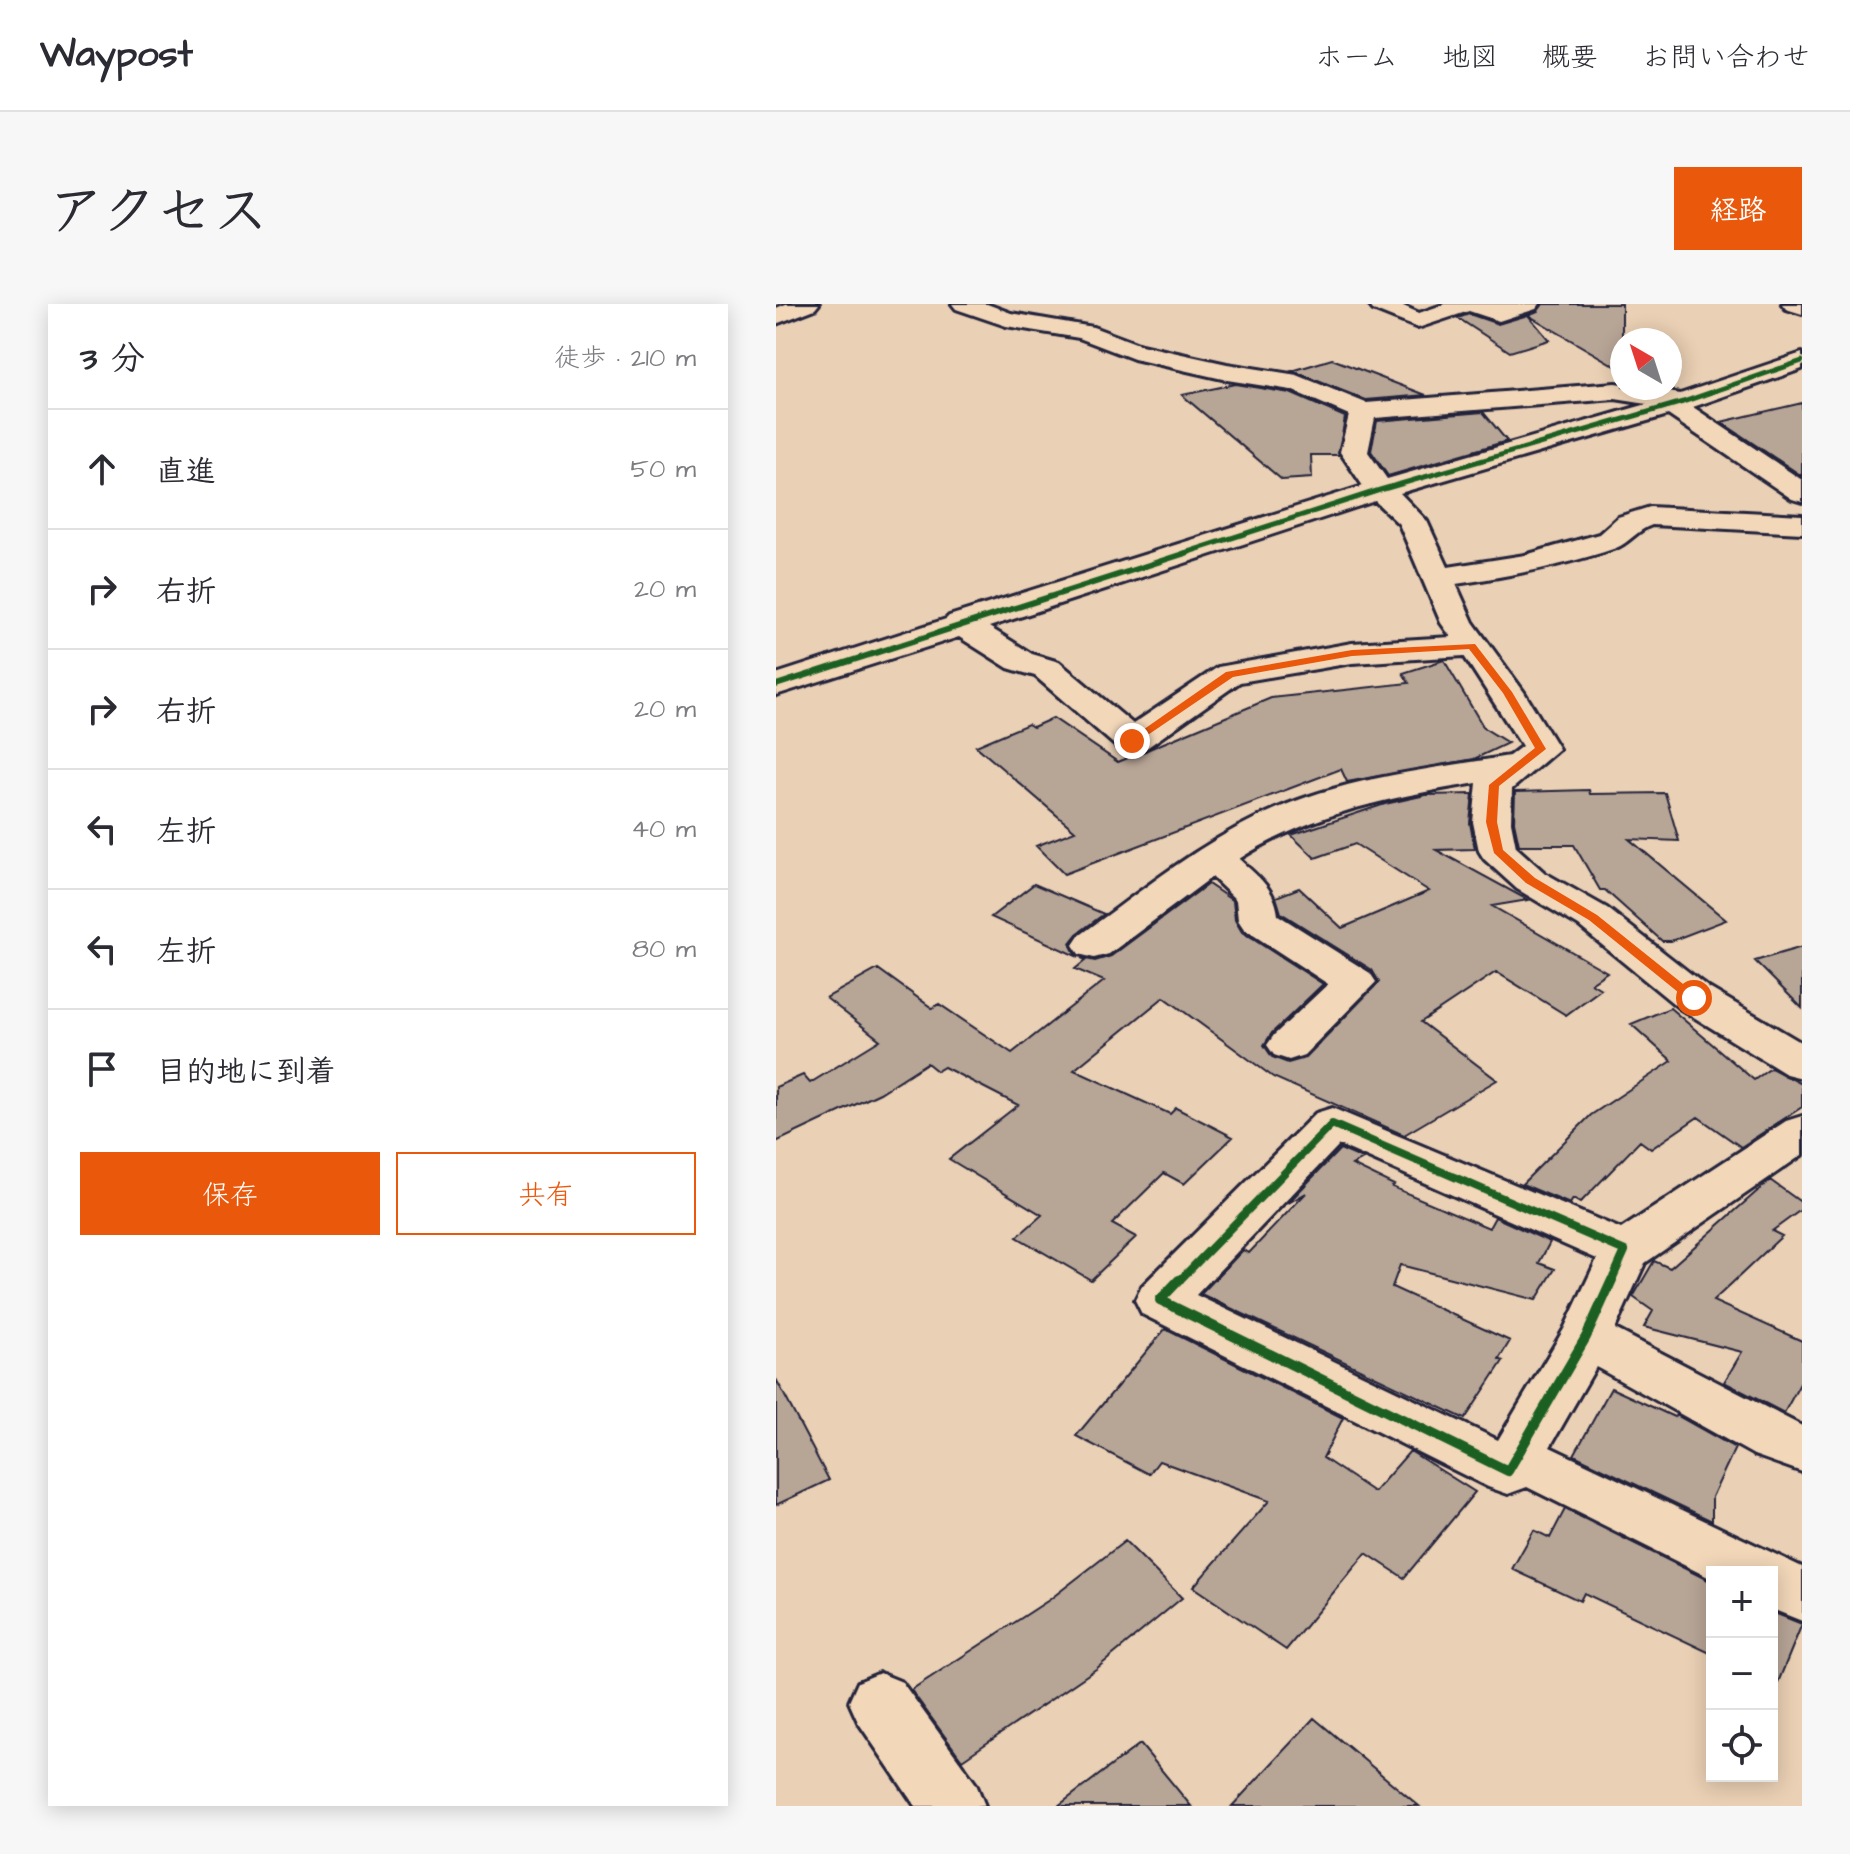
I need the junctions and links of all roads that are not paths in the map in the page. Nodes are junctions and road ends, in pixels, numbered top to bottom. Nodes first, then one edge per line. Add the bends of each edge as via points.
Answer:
1 (807, 304) edge
2 (964, 304) edge
3 (1384, 304) edge
4 (1470, 304) edge
5 (1528, 304) edge
6 (1794, 304) edge
7 (1802, 307) edge
8 (776, 317) edge
9 (1802, 361) edge
10 (1678, 404) junction
11 (1363, 411) junction
12 (1380, 490) junction
13 (1802, 493) edge
14 (1802, 524) edge
15 (1437, 578) junction
16 (960, 623) junction
17 (1472, 646) junction
18 (776, 685) edge
19 (1519, 765) junction
20 (1215, 858) junction
21 (1094, 945) dead end
22 (1289, 1045) dead end
23 (1802, 1063) edge
24 (1802, 1132) edge
25 (1625, 1251) junction
26 (1586, 1337) junction
27 (1802, 1449) edge
28 (1516, 1456) junction
29 (1742, 1566) edge
30 (1778, 1584) edge
31 (1802, 1595) edge
32 (880, 1702) dead end
33 (953, 1806) edge

1 - 8 street
2 - 11 street via 1006,319 1084,332 1134,351 1297,383
3 - 4 street via 1418,321
4 - 5 street via 1499,314
6 - 7 street
9 - 10 street
10 - 11 street via 1615,391
10 - 12 street
10 - 13 street
11 - 12 street via 1354,452
12 - 15 street via 1412,521
12 - 16 street
14 - 15 street via 1650,516 1628,523 1610,540 1583,548 1528,564
15 - 17 street
16 - 17 street via 1020,661 1047,669 1132,741 1230,674 1352,653
16 - 18 street
17 - 19 street via 1541,749
19 - 20 street via 1343,797 1290,816
19 - 23 street via 1494,785 1492,822 1498,851 1531,881 1593,917 1694,998
20 - 21 street
20 - 22 street via 1256,897 1258,920 1355,982
24 - 25 street
25 - 26 street
25 - 28 street via 1332,1124 1160,1300 1508,1471
26 - 27 street via 1773,1439
26 - 28 street
28 - 29 street
30 - 31 street
32 - 33 street

